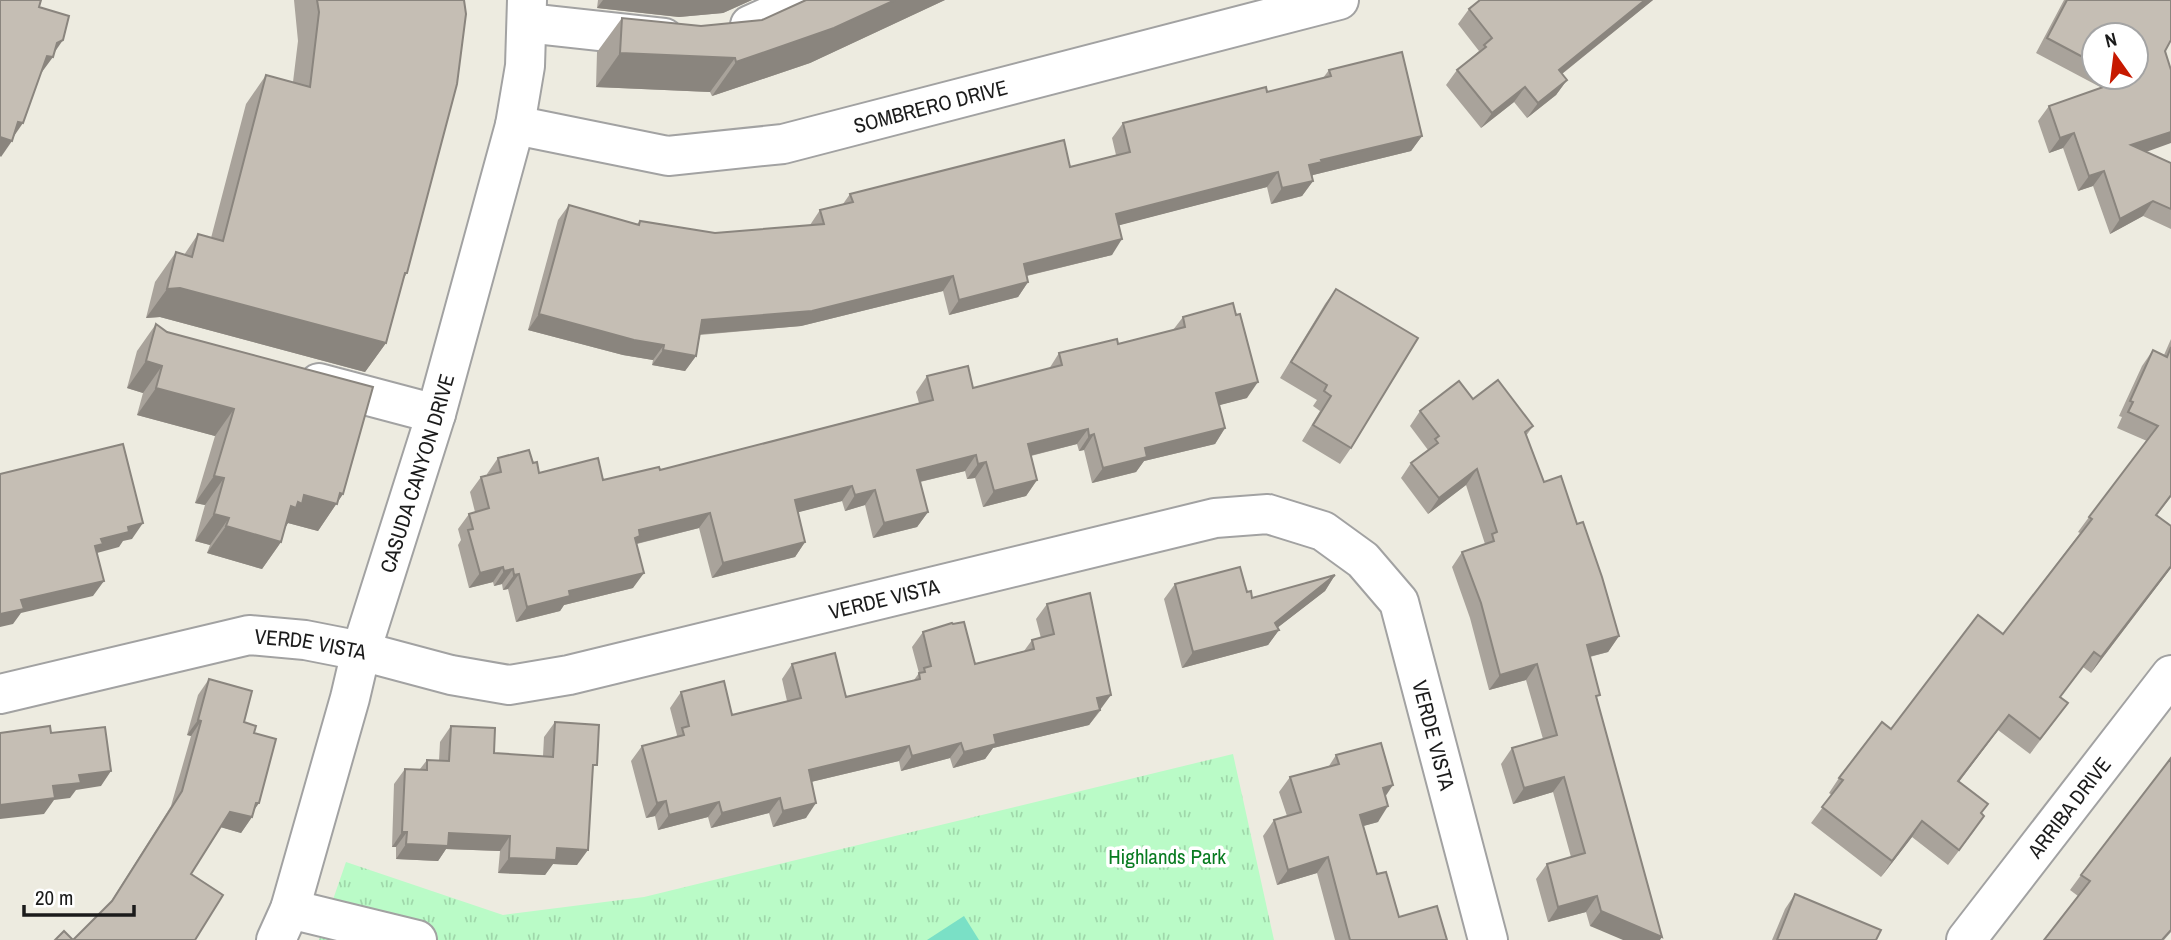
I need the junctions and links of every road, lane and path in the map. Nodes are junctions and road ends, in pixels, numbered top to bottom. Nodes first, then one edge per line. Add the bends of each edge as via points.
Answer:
1 (806, 0) edge
2 (1339, 0) edge
3 (527, 12) edge
4 (514, 125) junction
5 (288, 374) edge
6 (436, 414) junction
7 (360, 651) junction
8 (2171, 675) edge
9 (0, 694) edge
10 (283, 924) edge
11 (417, 940) edge
12 (1488, 940) edge
13 (1966, 940) edge

1 - 3 street via 729,34 679,39
2 - 4 street, SOMBRERO DRIVE via 783,144 668,156
3 - 4 street, CASUDA CANYON DRIVE via 525,66
4 - 6 street, CASUDA CANYON DRIVE
5 - 6 street
6 - 7 street, CASUDA CANYON DRIVE
7 - 9 street, VERDE VISTA via 249,635
7 - 10 street, CASUDA CANYON DRIVE
7 - 12 street, VERDE VISTA via 509,685 569,675 1215,517 1268,514 1323,531 1363,560 1399,602
8 - 13 street, ARRIBA DRIVE
10 - 11 street

